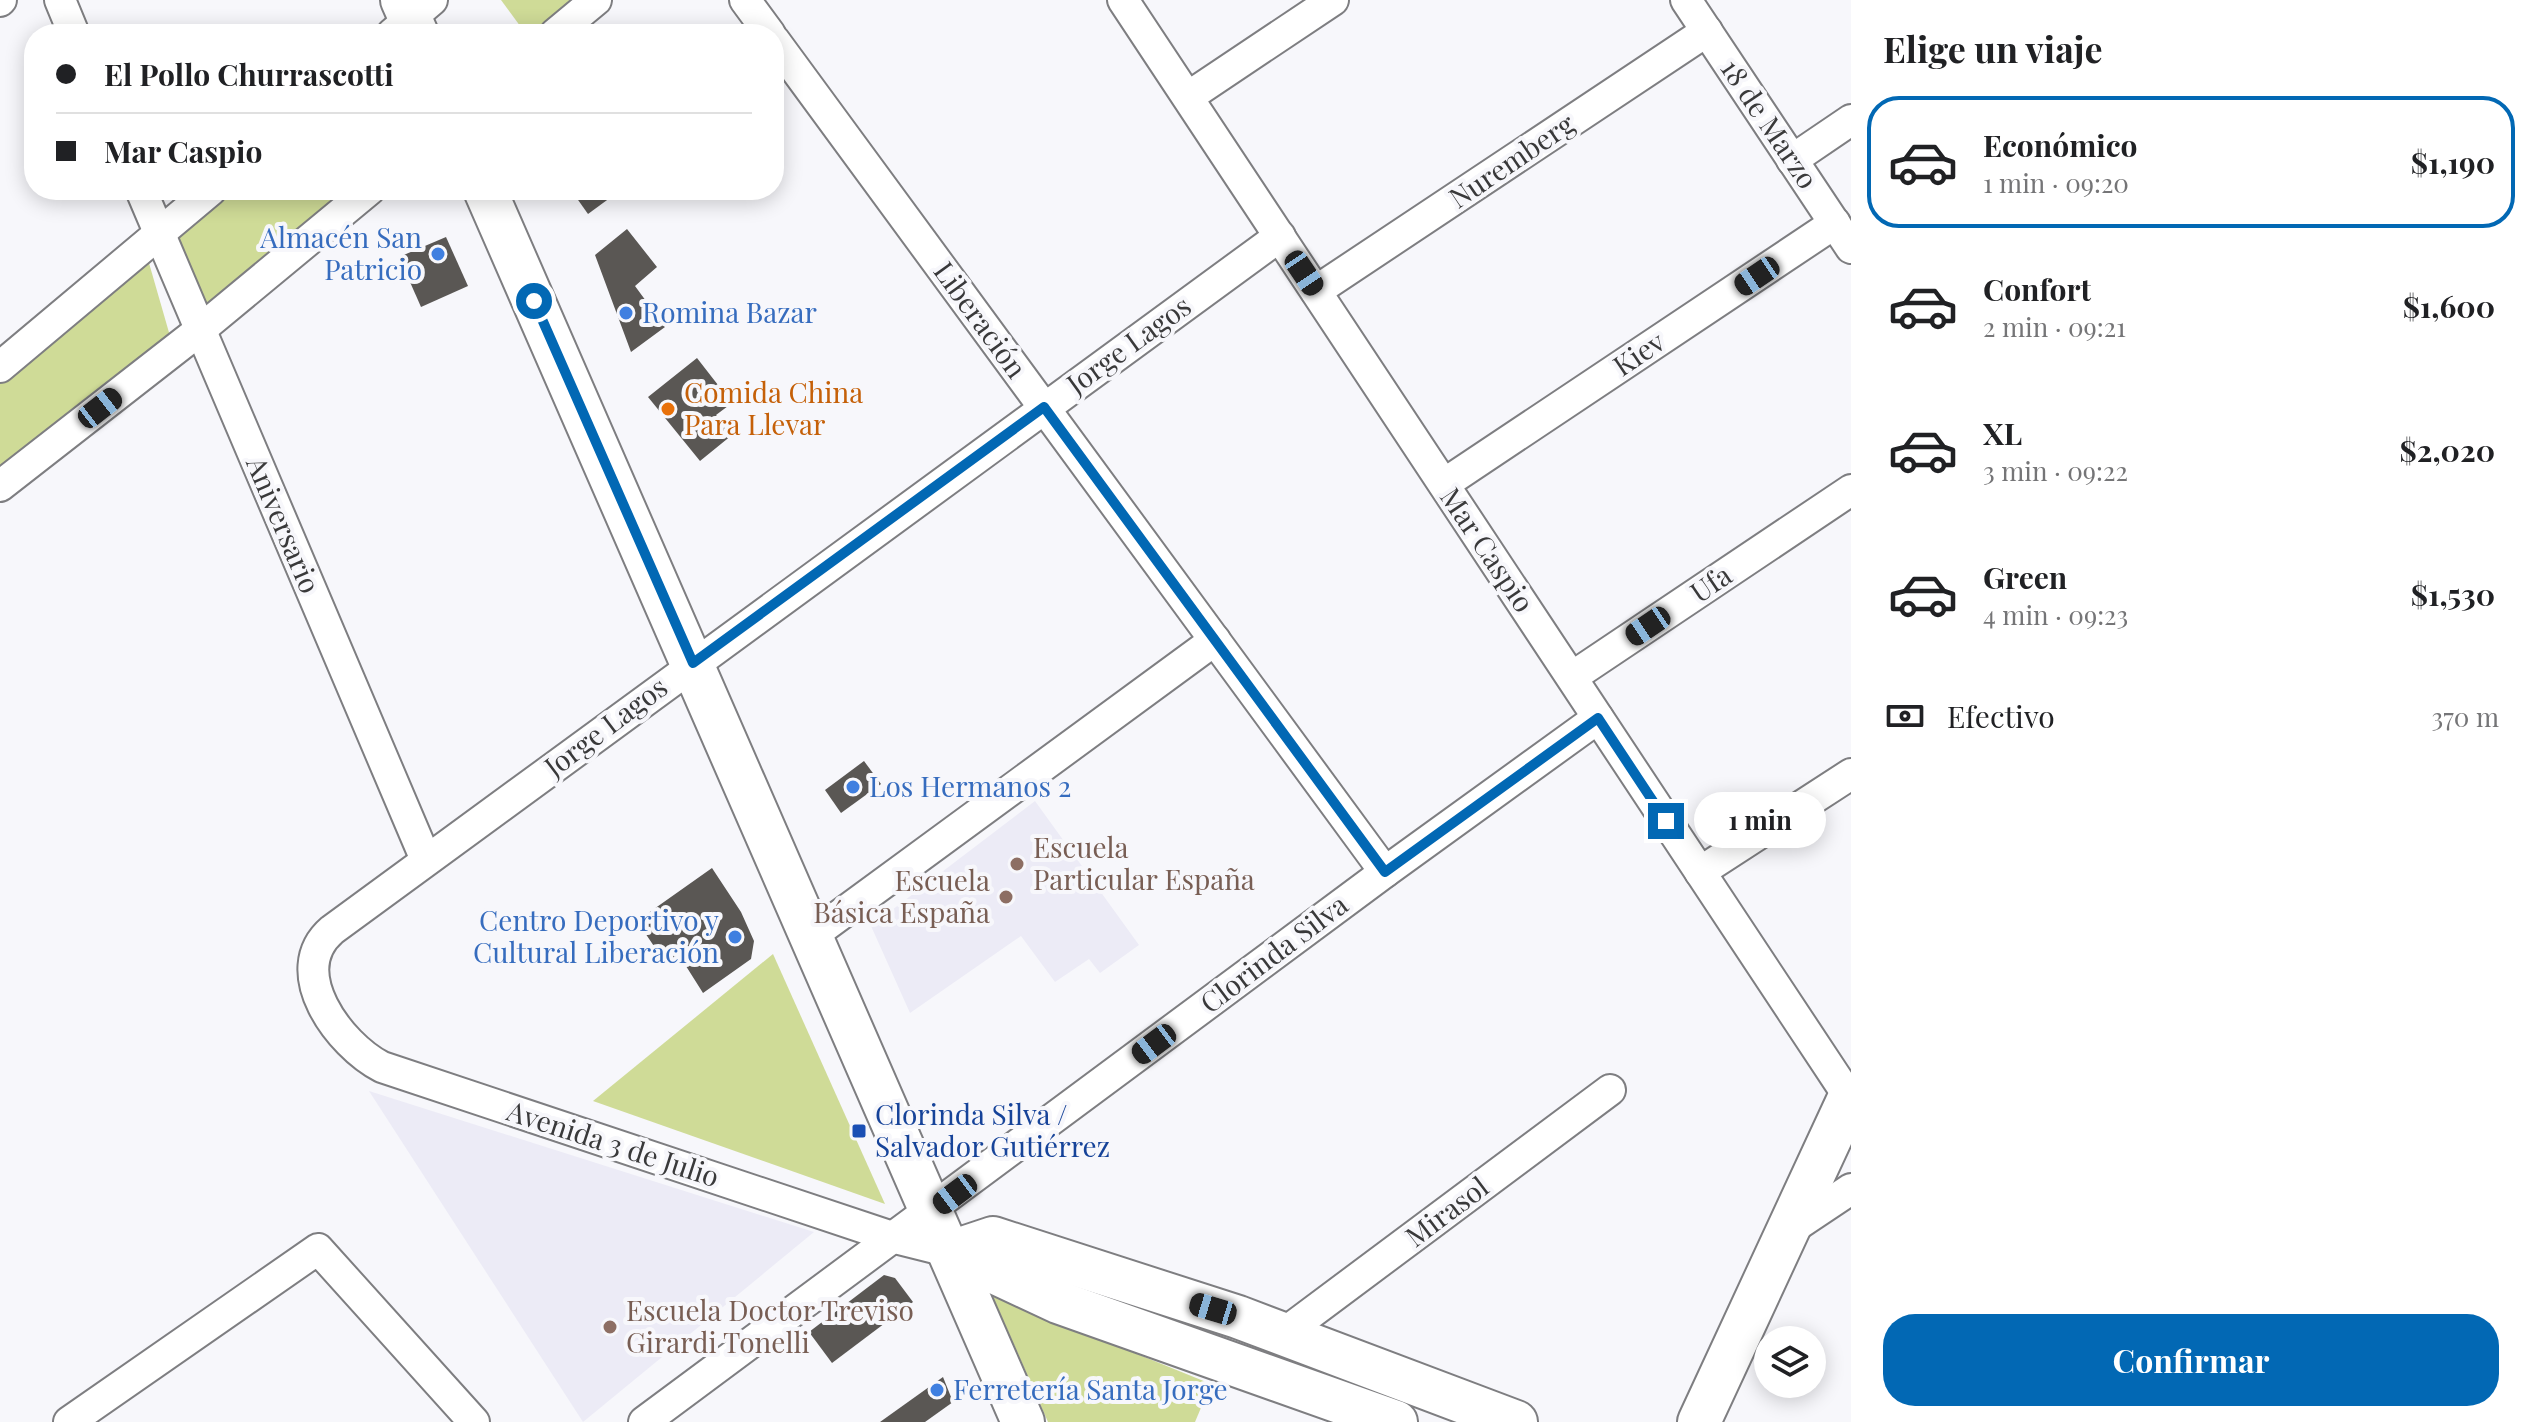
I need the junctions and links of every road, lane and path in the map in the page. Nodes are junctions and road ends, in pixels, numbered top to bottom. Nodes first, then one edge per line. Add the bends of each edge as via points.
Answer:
1 (60, 0) edge
2 (596, 0) edge
3 (745, 0) edge
4 (1123, 0) edge
5 (1333, 0) edge
6 (1686, 0) edge
7 (70, 24) edge
8 (567, 24) edge
9 (763, 24) edge
10 (1707, 31) junction
11 (784, 54) edge
12 (1188, 97) junction
13 (1851, 120) edge
14 (1792, 160) junction
15 (145, 200) edge
16 (199, 200) edge
17 (357, 200) edge
18 (489, 200) edge
19 (159, 234) junction
20 (1280, 236) junction
21 (1843, 236) edge
22 (1316, 291) junction
23 (200, 330) junction
24 (0, 367) edge
25 (1044, 407) junction
26 (1444, 484) junction
27 (0, 486) edge
28 (1851, 490) edge
29 (1215, 640) junction
30 (693, 663) junction
31 (1572, 677) junction
32 (1598, 718) junction
33 (1851, 774) edge
34 (426, 860) junction
35 (1385, 872) junction
36 (1700, 872) junction
37 (810, 937) junction
38 (313, 983) joint
39 (1610, 1090) dead end
40 (1851, 1097) edge
41 (1851, 1189) edge
42 (932, 1211) junction
43 (1788, 1231) junction
44 (895, 1238) junction
45 (951, 1252) junction
46 (1283, 1334) junction
47 (69, 1422) edge
48 (474, 1422) edge
49 (644, 1422) edge
50 (1023, 1422) edge
51 (1396, 1422) edge
52 (1516, 1422) edge
53 (1699, 1422) edge

1 - 7 street
2 - 8 street
3 - 9 street
4 - 12 street, Mar Caspio
5 - 12 street
6 - 10 street, 18 de Marzo
10 - 14 street, 18 de Marzo
10 - 22 street, Nuremberg
11 - 25 street, Liberación
12 - 20 street, Mar Caspio
13 - 14 street
14 - 21 street, 18 de Marzo
15 - 19 street, Aniversario
16 - 19 street
17 - 23 street
18 - 30 street
19 - 23 street, Aniversario
19 - 24 street
20 - 22 street, Mar Caspio
20 - 25 street, Jorge Lagos
21 - 26 street, Kiev
22 - 26 street, Mar Caspio
23 - 27 street
23 - 34 street, Aniversario
25 - 29 street, Liberación
25 - 30 street, Jorge Lagos
26 - 31 street, Mar Caspio
28 - 31 street, Ufa
29 - 35 street, Liberación
29 - 37 street
30 - 34 street, Jorge Lagos
30 - 37 street
31 - 32 street, Mar Caspio
32 - 35 street, Clorinda Silva
32 - 36 street, Mar Caspio
33 - 36 street
34 - 38 street, Jorge Lagos via 321,940 311,962
35 - 42 street, Clorinda Silva
36 - 40 street, Mar Caspio
37 - 42 street
38 - 44 street, Avenida 3 de Julio via 350,1045 382,1067
39 - 46 street, Mirasol
40 - 43 street
41 - 43 street
42 - 44 street, Clorinda Silva
42 - 45 street
43 - 53 street
44 - 45 street, Avenida 3 de Julio
44 - 49 street, Clorinda Silva
45 - 46 street via 993,1238
45 - 50 street
45 - 51 street, Avenida 3 de Julio via 1058,1302
46 - 52 street
47 - 48 street via 318,1249

